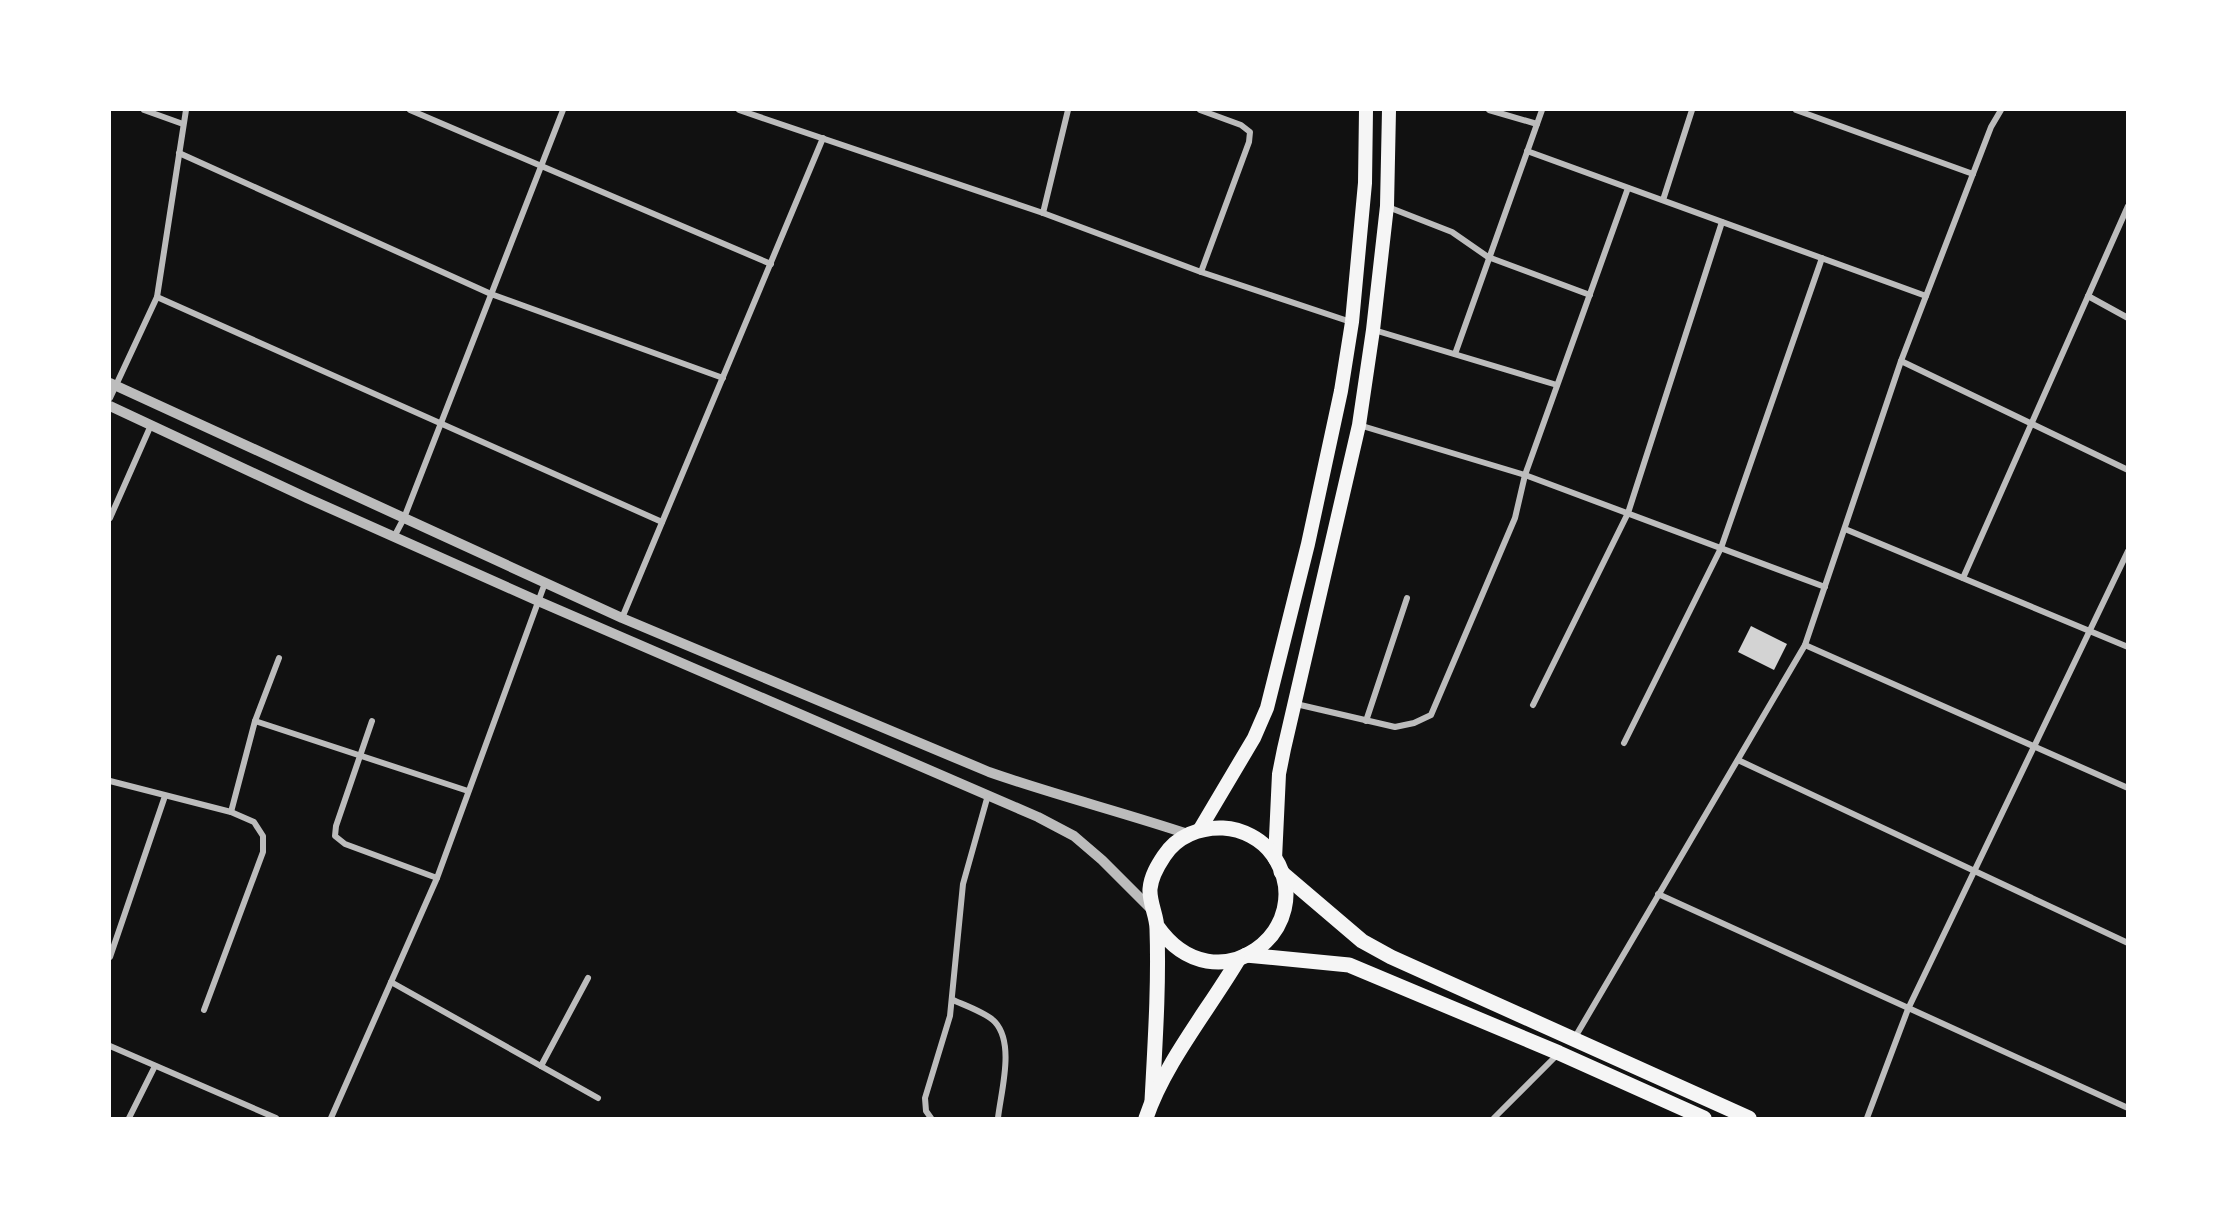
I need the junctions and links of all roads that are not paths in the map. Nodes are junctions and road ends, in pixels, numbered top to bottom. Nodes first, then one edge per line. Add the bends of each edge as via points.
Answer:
1 (144, 110) edge
2 (186, 110) edge
3 (410, 110) edge
4 (563, 110) edge
5 (739, 110) edge
6 (1068, 110) edge
7 (1200, 110) edge
8 (1366, 110) edge
9 (1389, 110) edge
10 (1489, 110) edge
11 (1542, 110) edge
12 (1692, 110) edge
13 (1796, 110) edge
14 (2001, 110) edge
15 (183, 124) junction
16 (1537, 124) junction
17 (823, 138) junction
18 (1527, 151) junction
19 (179, 153) junction
20 (541, 165) junction
21 (1973, 174) junction
22 (1628, 188) junction
23 (1663, 200) junction
24 (1387, 206) junction
25 (2127, 206) edge
26 (1043, 213) junction
27 (1722, 222) junction
28 (1488, 257) junction
29 (1822, 258) junction
30 (771, 264) junction
31 (1201, 272) junction
32 (491, 294) junction
33 (1590, 295) junction
34 (1926, 296) junction
35 (2088, 296) junction
36 (157, 297) junction
37 (2127, 318) edge
38 (1352, 322) junction
39 (1373, 330) junction
40 (1455, 354) junction
41 (1901, 361) junction
42 (723, 378) junction
43 (113, 384) edge
44 (1557, 385) junction
45 (110, 398) edge
46 (110, 406) edge
47 (441, 422) junction
48 (2033, 423) junction
49 (151, 425) junction
50 (1359, 425) junction
51 (2127, 470) edge
52 (1525, 475) junction
53 (1628, 513) junction
54 (110, 518) edge
55 (404, 518) junction
56 (662, 522) junction
57 (1845, 529) junction
58 (394, 537) junction
59 (1721, 548) junction
60 (2127, 551) edge
61 (1963, 578) junction
62 (545, 583) junction
63 (1825, 587) junction
64 (1407, 598) dead end
65 (538, 601) junction
66 (622, 618) junction
67 (2089, 631) junction
68 (1805, 645) junction
69 (2127, 647) edge
70 (279, 657) dead end
71 (1295, 703) junction
72 (1533, 705) dead end
73 (255, 721) junction
74 (372, 721) dead end
75 (1366, 721) junction
76 (1623, 743) dead end
77 (2034, 746) junction
78 (361, 756) junction
79 (1738, 760) junction
80 (110, 780) edge
81 (2127, 788) edge
82 (468, 790) junction
83 (988, 795) junction
84 (165, 796) junction
85 (231, 812) junction
86 (1194, 832) junction
87 (1278, 866) junction
88 (1973, 872) junction
89 (437, 878) junction
90 (1658, 894) junction
91 (1155, 919) junction
92 (2127, 943) edge
93 (110, 957) edge
94 (1242, 957) junction
95 (588, 978) dead end
96 (391, 982) junction
97 (953, 1000) junction
98 (1908, 1009) junction
99 (204, 1010) dead end
100 (1574, 1039) junction
101 (110, 1046) edge
102 (1559, 1053) junction
103 (155, 1066) junction
104 (541, 1066) junction
105 (598, 1098) dead end
106 (1152, 1101) junction
107 (2127, 1108) edge
108 (129, 1119) edge
109 (276, 1119) edge
110 (331, 1119) edge
111 (931, 1119) edge
112 (998, 1119) edge
113 (1146, 1119) edge
114 (1494, 1119) edge
115 (1704, 1119) edge
116 (1749, 1119) edge
117 (1867, 1119) edge

1 - 15 street
2 - 15 street
3 - 20 street
4 - 20 street
5 - 17 street
6 - 26 street
7 - 31 street via 1250,132
8 - 38 main road via 1365,183
9 - 24 main road
10 - 16 street
11 - 16 street
12 - 23 street
13 - 21 street
14 - 21 street
15 - 19 street
16 - 18 street
17 - 26 street
17 - 30 street
18 - 22 street
18 - 28 street
19 - 32 street
19 - 36 street
20 - 30 street
20 - 32 street
21 - 34 street
22 - 23 street
22 - 33 street
23 - 27 street
24 - 28 street via 1452,232
24 - 39 main road
25 - 35 street
26 - 31 street
27 - 29 street
27 - 53 street
28 - 33 street
28 - 40 street
29 - 34 street
29 - 59 street
30 - 42 street
31 - 38 street
32 - 42 street
32 - 47 street
33 - 44 street
34 - 41 street
35 - 37 street
35 - 48 street
36 - 43 street
36 - 47 street
38 - 86 main road via 1328,461 1267,708 1254,738
39 - 40 street
39 - 50 main road
40 - 44 street
41 - 48 street
41 - 57 street
42 - 56 street
43 - 45 street
43 - 55 street
44 - 52 street
46 - 49 street
47 - 55 street
47 - 56 street
48 - 51 street
48 - 61 street
49 - 54 street
49 - 58 street
50 - 52 street
50 - 71 main road
52 - 53 street
52 - 75 street via 1515,518 1431,715 1395,727
53 - 59 street
53 - 72 street
55 - 58 street
55 - 62 street
56 - 66 street
57 - 61 street
57 - 63 street
58 - 65 street
59 - 63 street
59 - 76 street
60 - 67 street
61 - 67 street
62 - 65 street
62 - 66 street
63 - 68 street
64 - 75 street
65 - 82 street
65 - 83 street
66 - 86 street via 989,772 1049,793
67 - 69 street
67 - 77 street
68 - 77 street
68 - 79 street
70 - 73 street
71 - 75 street
71 - 87 main road via 1279,774
73 - 78 street
73 - 85 street
74 - 78 street
77 - 81 street
77 - 88 street
78 - 82 street
78 - 89 street via 335,836 345,844
79 - 88 street
79 - 90 street
80 - 84 street
82 - 89 street
83 - 91 street via 1074,836 1102,860
83 - 97 street via 963,884
84 - 85 street
84 - 93 street
85 - 99 street via 254,822 263,836 263,852
86 - 87 highway via 1213,828 1237,830 1259,841
86 - 91 highway via 1169,848 1157,867 1150,888
87 - 94 highway via 1286,900 1283,914 1270,939
87 - 100 highway via 1362,941
88 - 92 street
88 - 98 street
89 - 96 street
90 - 98 street
90 - 100 street
91 - 94 highway via 1166,939 1178,950 1207,962 1223,963
91 - 106 highway
94 - 102 highway via 1349,965
94 - 106 highway
95 - 104 street
96 - 104 street
96 - 110 street
97 - 111 street via 925,1098
97 - 112 street via 993,1020 1004,1035 1006,1054
98 - 107 street
98 - 117 street
100 - 116 highway
101 - 103 street
102 - 114 street
102 - 115 highway
103 - 108 street
103 - 109 street
104 - 105 street
106 - 113 highway

